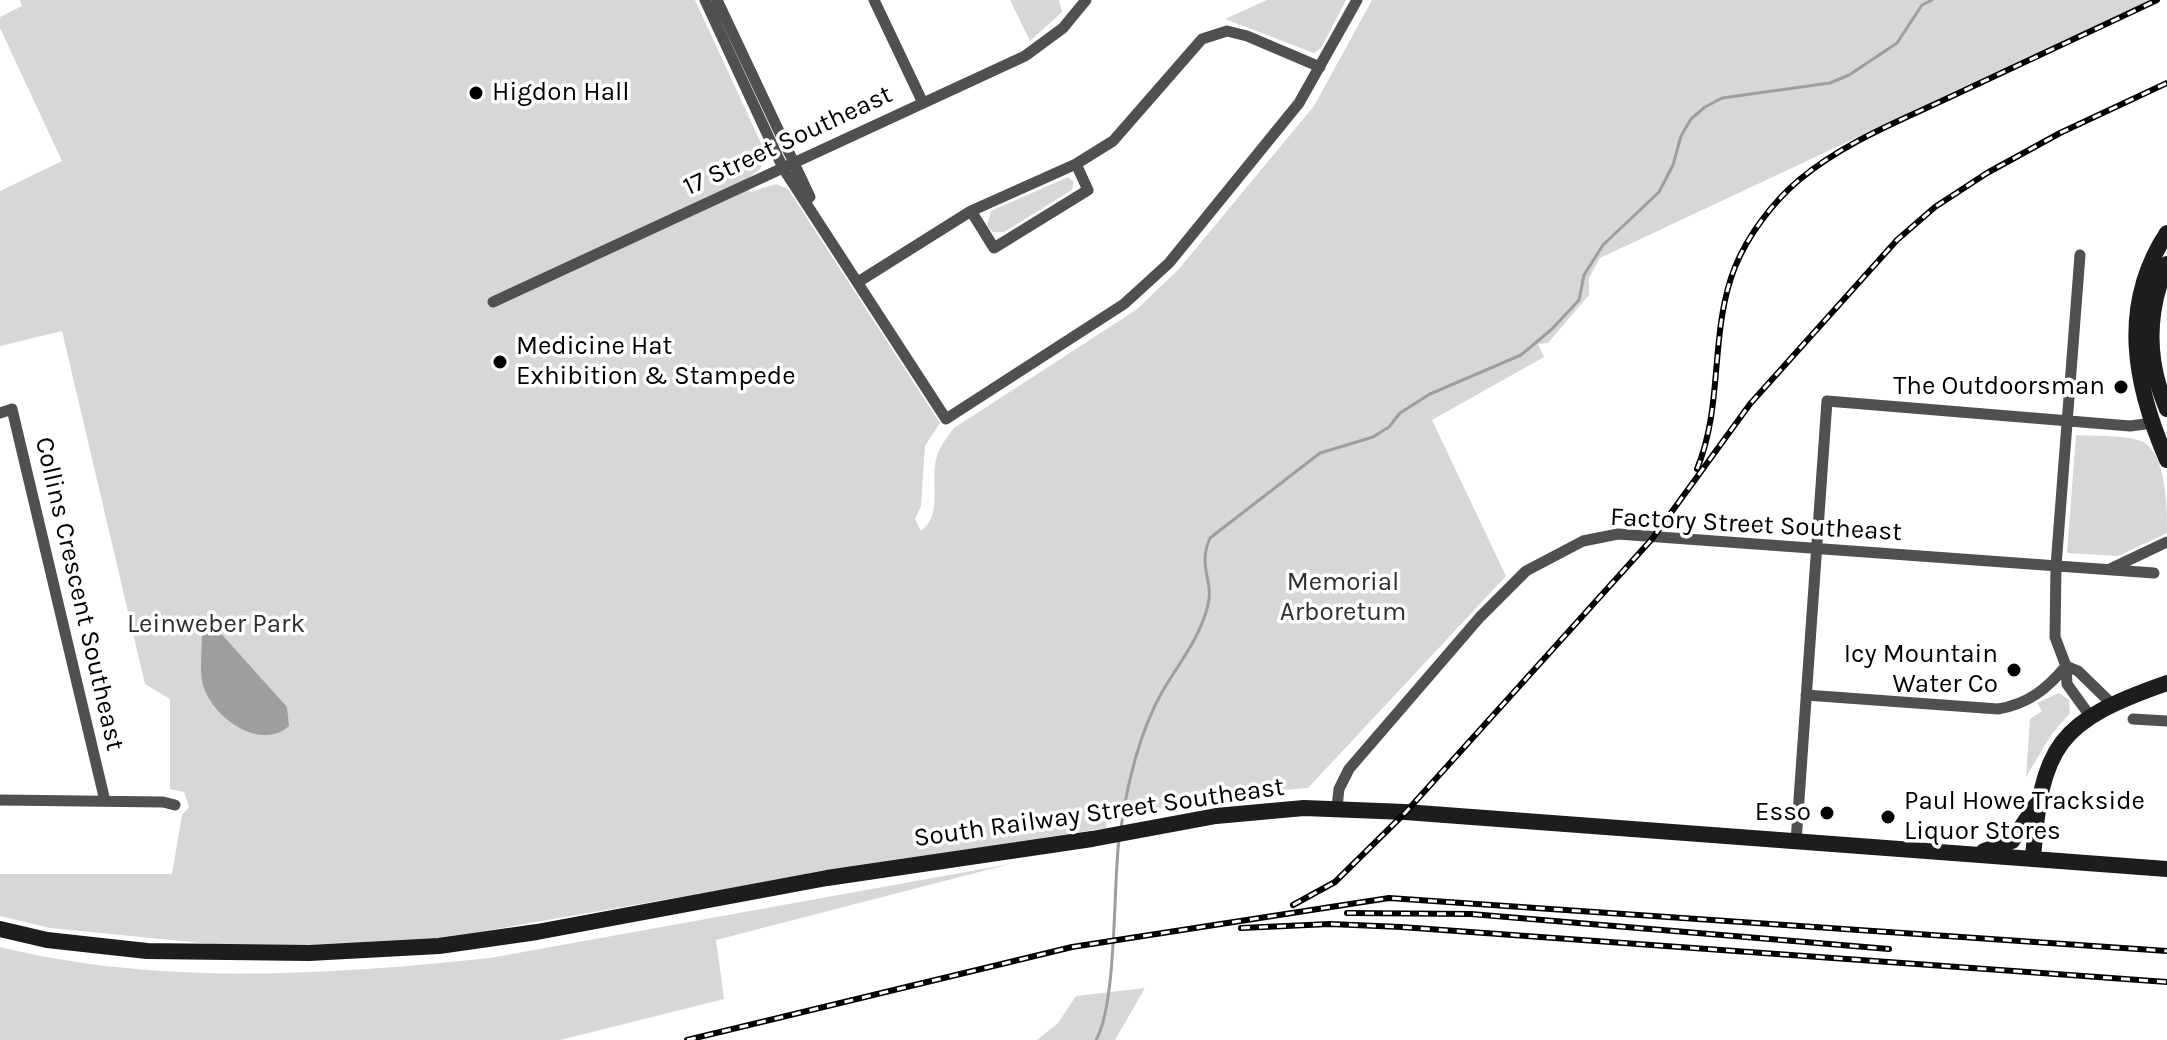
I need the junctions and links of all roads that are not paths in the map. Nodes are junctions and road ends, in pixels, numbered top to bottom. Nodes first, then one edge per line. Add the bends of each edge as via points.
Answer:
1 (705, 0) edge
2 (717, 0) edge
3 (874, 0) edge
4 (1357, 0) edge
5 (1079, 2) edge
6 (1320, 67) junction
7 (923, 103) junction
8 (1076, 164) junction
9 (788, 166) junction
10 (971, 211) junction
11 (2167, 233) edge
12 (2080, 255) dead end
13 (2167, 264) edge
14 (858, 282) junction
15 (2150, 286) junction
16 (493, 302) dead end
17 (2160, 366) edge
18 (2167, 409) edge
19 (0, 413) edge
20 (2068, 420) junction
21 (2153, 423) junction
22 (2167, 460) edge
23 (2167, 542) edge
24 (1817, 550) junction
25 (2056, 566) junction
26 (2107, 570) junction
27 (2154, 573) dead end
28 (2066, 666) junction
29 (2167, 683) edge
30 (1806, 695) junction
31 (2113, 705) junction
32 (2090, 716) junction
33 (2133, 719) dead end
34 (2167, 721) edge
35 (0, 800) edge
36 (105, 801) junction
37 (2037, 804) junction
38 (175, 805) dead end
39 (1337, 807) junction
40 (1796, 842) junction
41 (1943, 853) junction
42 (2033, 859) junction
43 (2167, 869) edge
44 (0, 929) edge

1 - 9 street
2 - 9 street
3 - 7 street
4 - 6 street
5 - 7 street, 17 Street Southeast via 1063,28 1025,56
6 - 8 street via 1227,31 1202,39 1113,141
6 - 14 street via 1299,103 1169,263 1124,304 946,419
7 - 9 street, 17 Street Southeast
8 - 10 street
8 - 10 street via 1088,190 994,248
9 - 14 street
9 - 16 street, 17 Street Southeast
10 - 14 street
11 - 15 street
12 - 20 street
13 - 15 street
15 - 17 street via 2150,327
15 - 21 street via 2137,309 2135,355
17 - 18 street
19 - 36 street, Collins Crescent Southeast via 12,409
20 - 21 street
20 - 24 street via 1827,401
20 - 25 street
21 - 22 street
23 - 26 street
24 - 25 street, Factory Street Southeast
24 - 30 street
24 - 39 street, Factory Street Southeast via 1618,534 1562,549 1515,581 1405,702 1344,776
25 - 26 street, Factory Street Southeast
25 - 28 street via 2055,637
26 - 27 street, Factory Street Southeast
28 - 30 street via 2045,690 1998,709
28 - 31 street
28 - 32 street via 2067,684
29 - 31 street
30 - 40 street
31 - 32 street
32 - 37 street via 2051,758
33 - 34 street
35 - 36 street
36 - 38 street
37 - 41 street via 2006,845
37 - 42 street
39 - 40 street, South Railway Street Southeast
39 - 44 street, South Railway Street Southeast via 1269,809 827,878 537,932 379,950 147,951
40 - 41 street, South Railway Street Southeast
41 - 42 street, South Railway Street Southeast
42 - 43 street, South Railway Street Southeast

